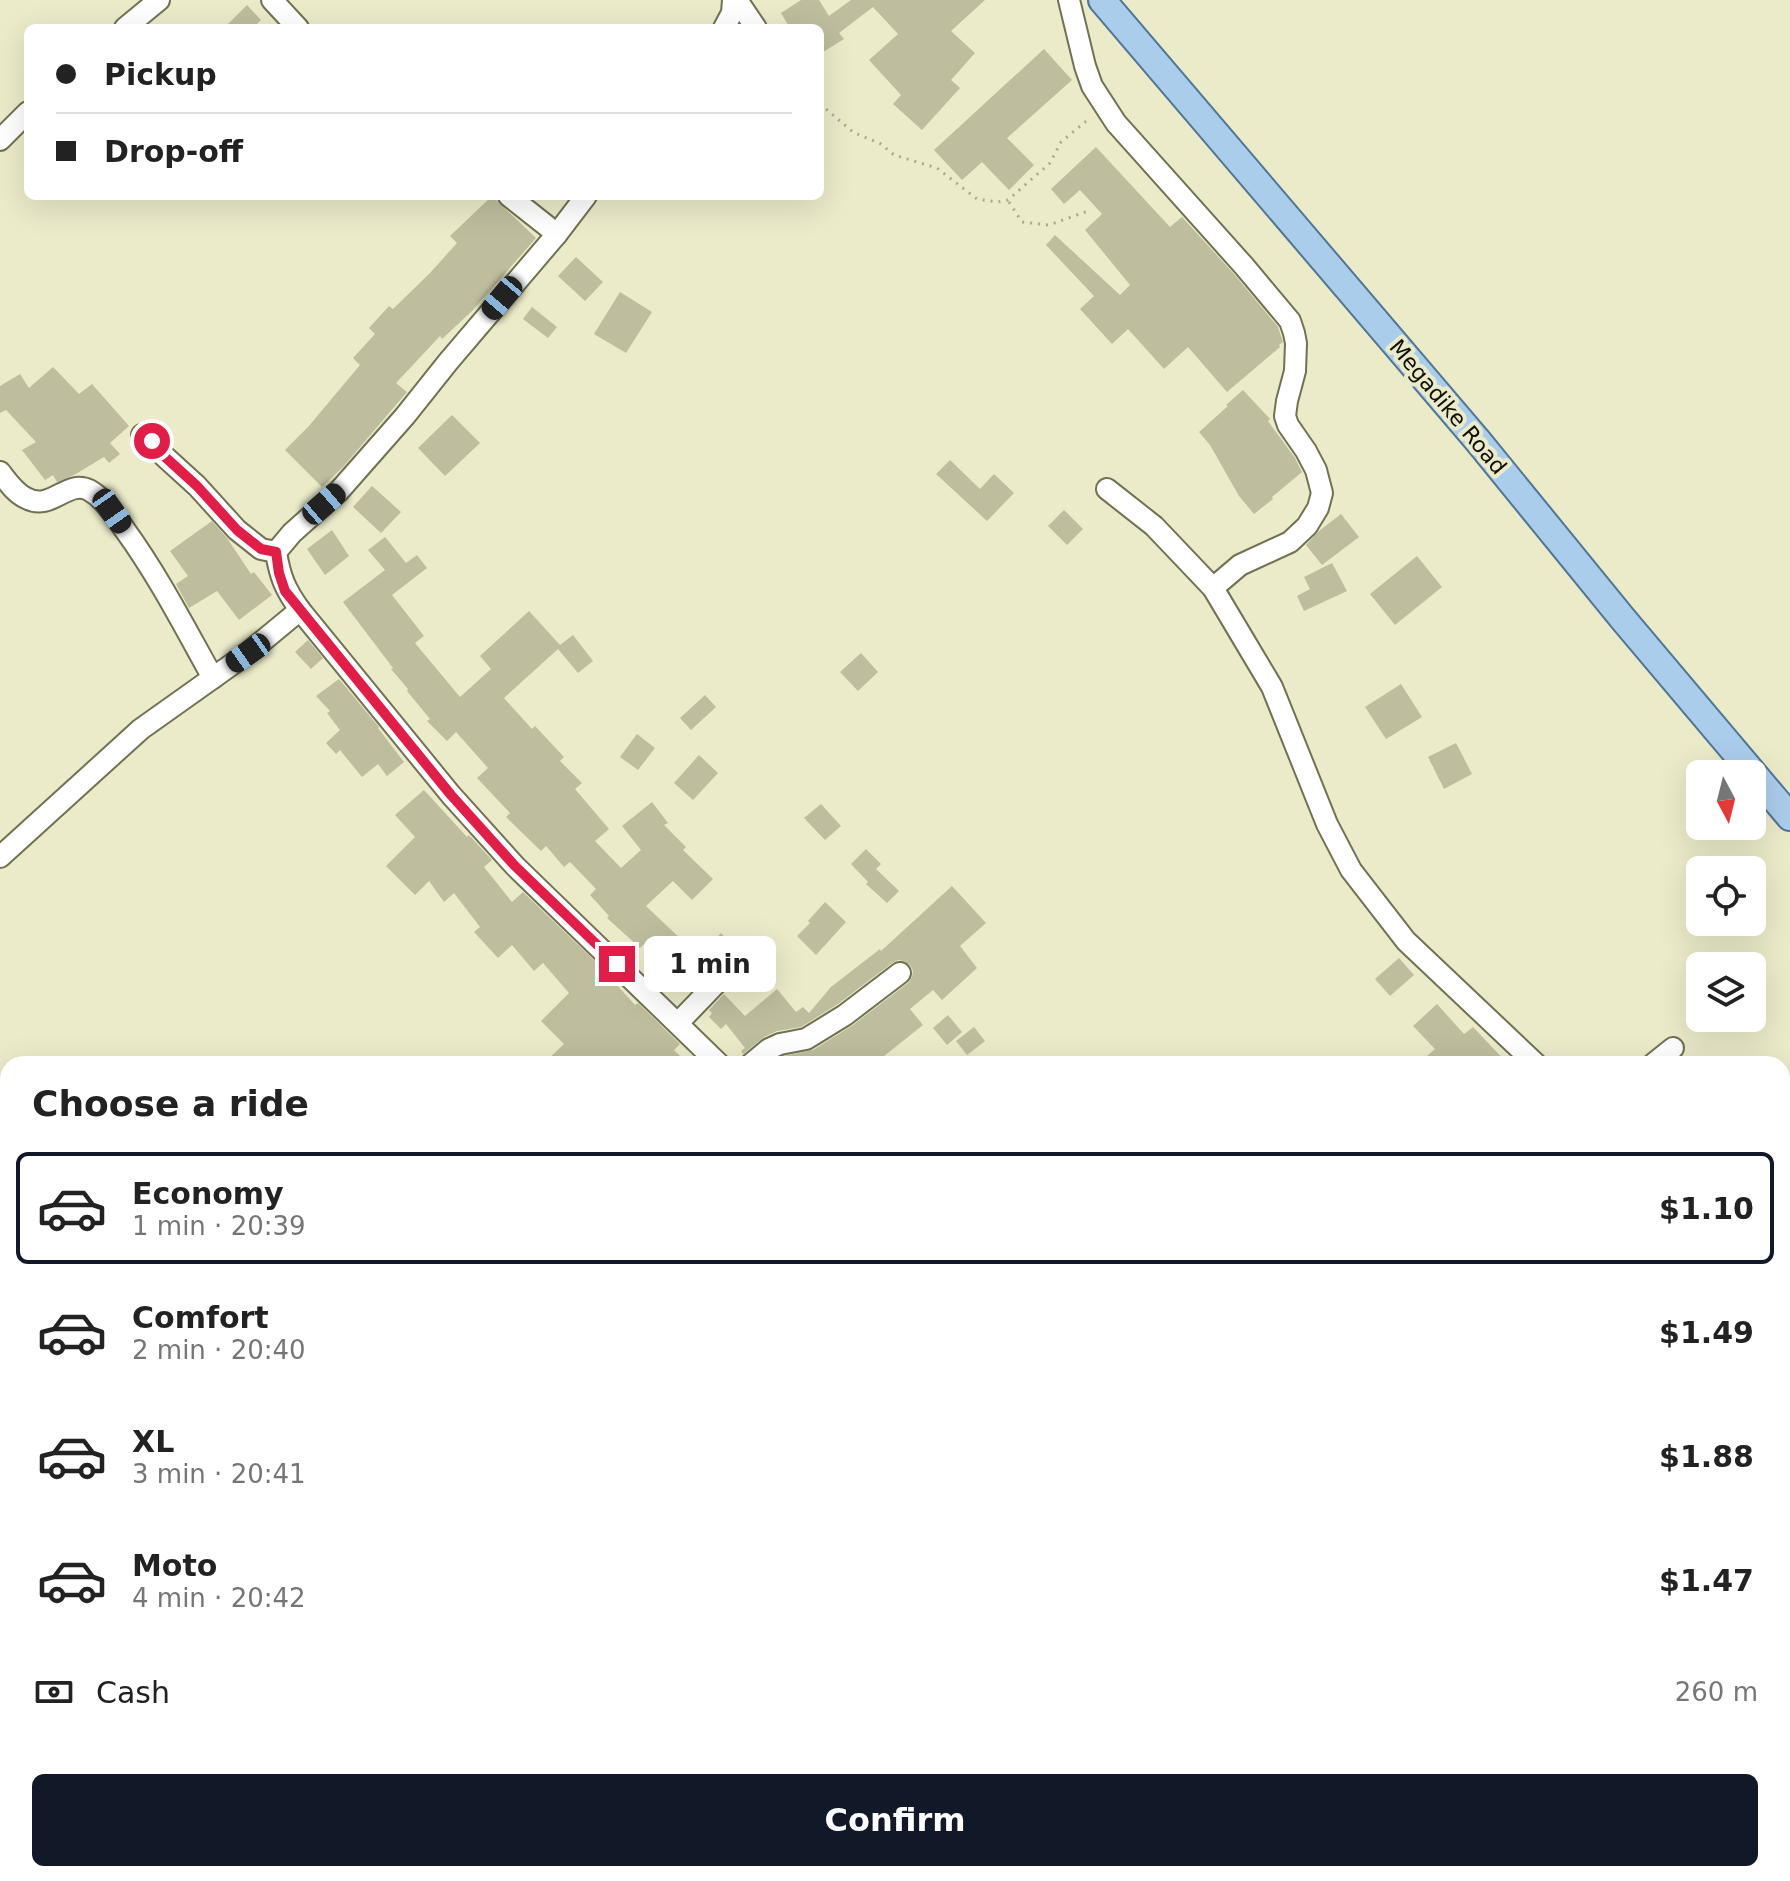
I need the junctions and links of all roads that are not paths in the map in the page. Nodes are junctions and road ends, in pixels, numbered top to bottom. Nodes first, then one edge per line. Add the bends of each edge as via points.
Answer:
1 (159, 0) edge
2 (272, 0) edge
3 (735, 0) edge
4 (1069, 0) edge
5 (1102, 0) edge
6 (130, 24) edge
7 (294, 24) edge
8 (726, 24) edge
9 (753, 24) edge
10 (24, 116) edge
11 (0, 140) edge
12 (514, 200) edge
13 (583, 200) edge
14 (557, 234) junction
15 (142, 435) dead end
16 (0, 472) edge
17 (1107, 489) dead end
18 (276, 552) junction
19 (1213, 588) junction
20 (300, 610) junction
21 (213, 678) junction
22 (1790, 817) edge
23 (0, 857) edge
24 (728, 971) dead end
25 (900, 973) dead end
26 (678, 1023) junction
27 (1673, 1048) dead end
28 (711, 1056) edge
29 (761, 1056) edge
30 (1528, 1056) edge
31 (1663, 1056) edge

1 - 6 street
2 - 7 street
3 - 8 street
3 - 9 street
4 - 19 street via 1092,86 1116,123 1253,277 1294,333 1295,371 1285,416 1316,470 1322,493 1318,508 1290,542 1240,565
5 - 22 main road, Megadike Road
10 - 11 street
12 - 14 street
13 - 14 street
14 - 18 street via 396,427
15 - 18 street via 237,530 261,549
16 - 21 street via 34,501 79,487 99,496 144,557
17 - 19 street via 1154,526
18 - 20 street via 285,591
19 - 30 street via 1272,687 1351,870 1406,941
20 - 21 street
20 - 26 street via 515,866
21 - 23 street via 141,729
24 - 26 street
25 - 29 street via 806,1039 780,1044
26 - 28 street
27 - 31 street

